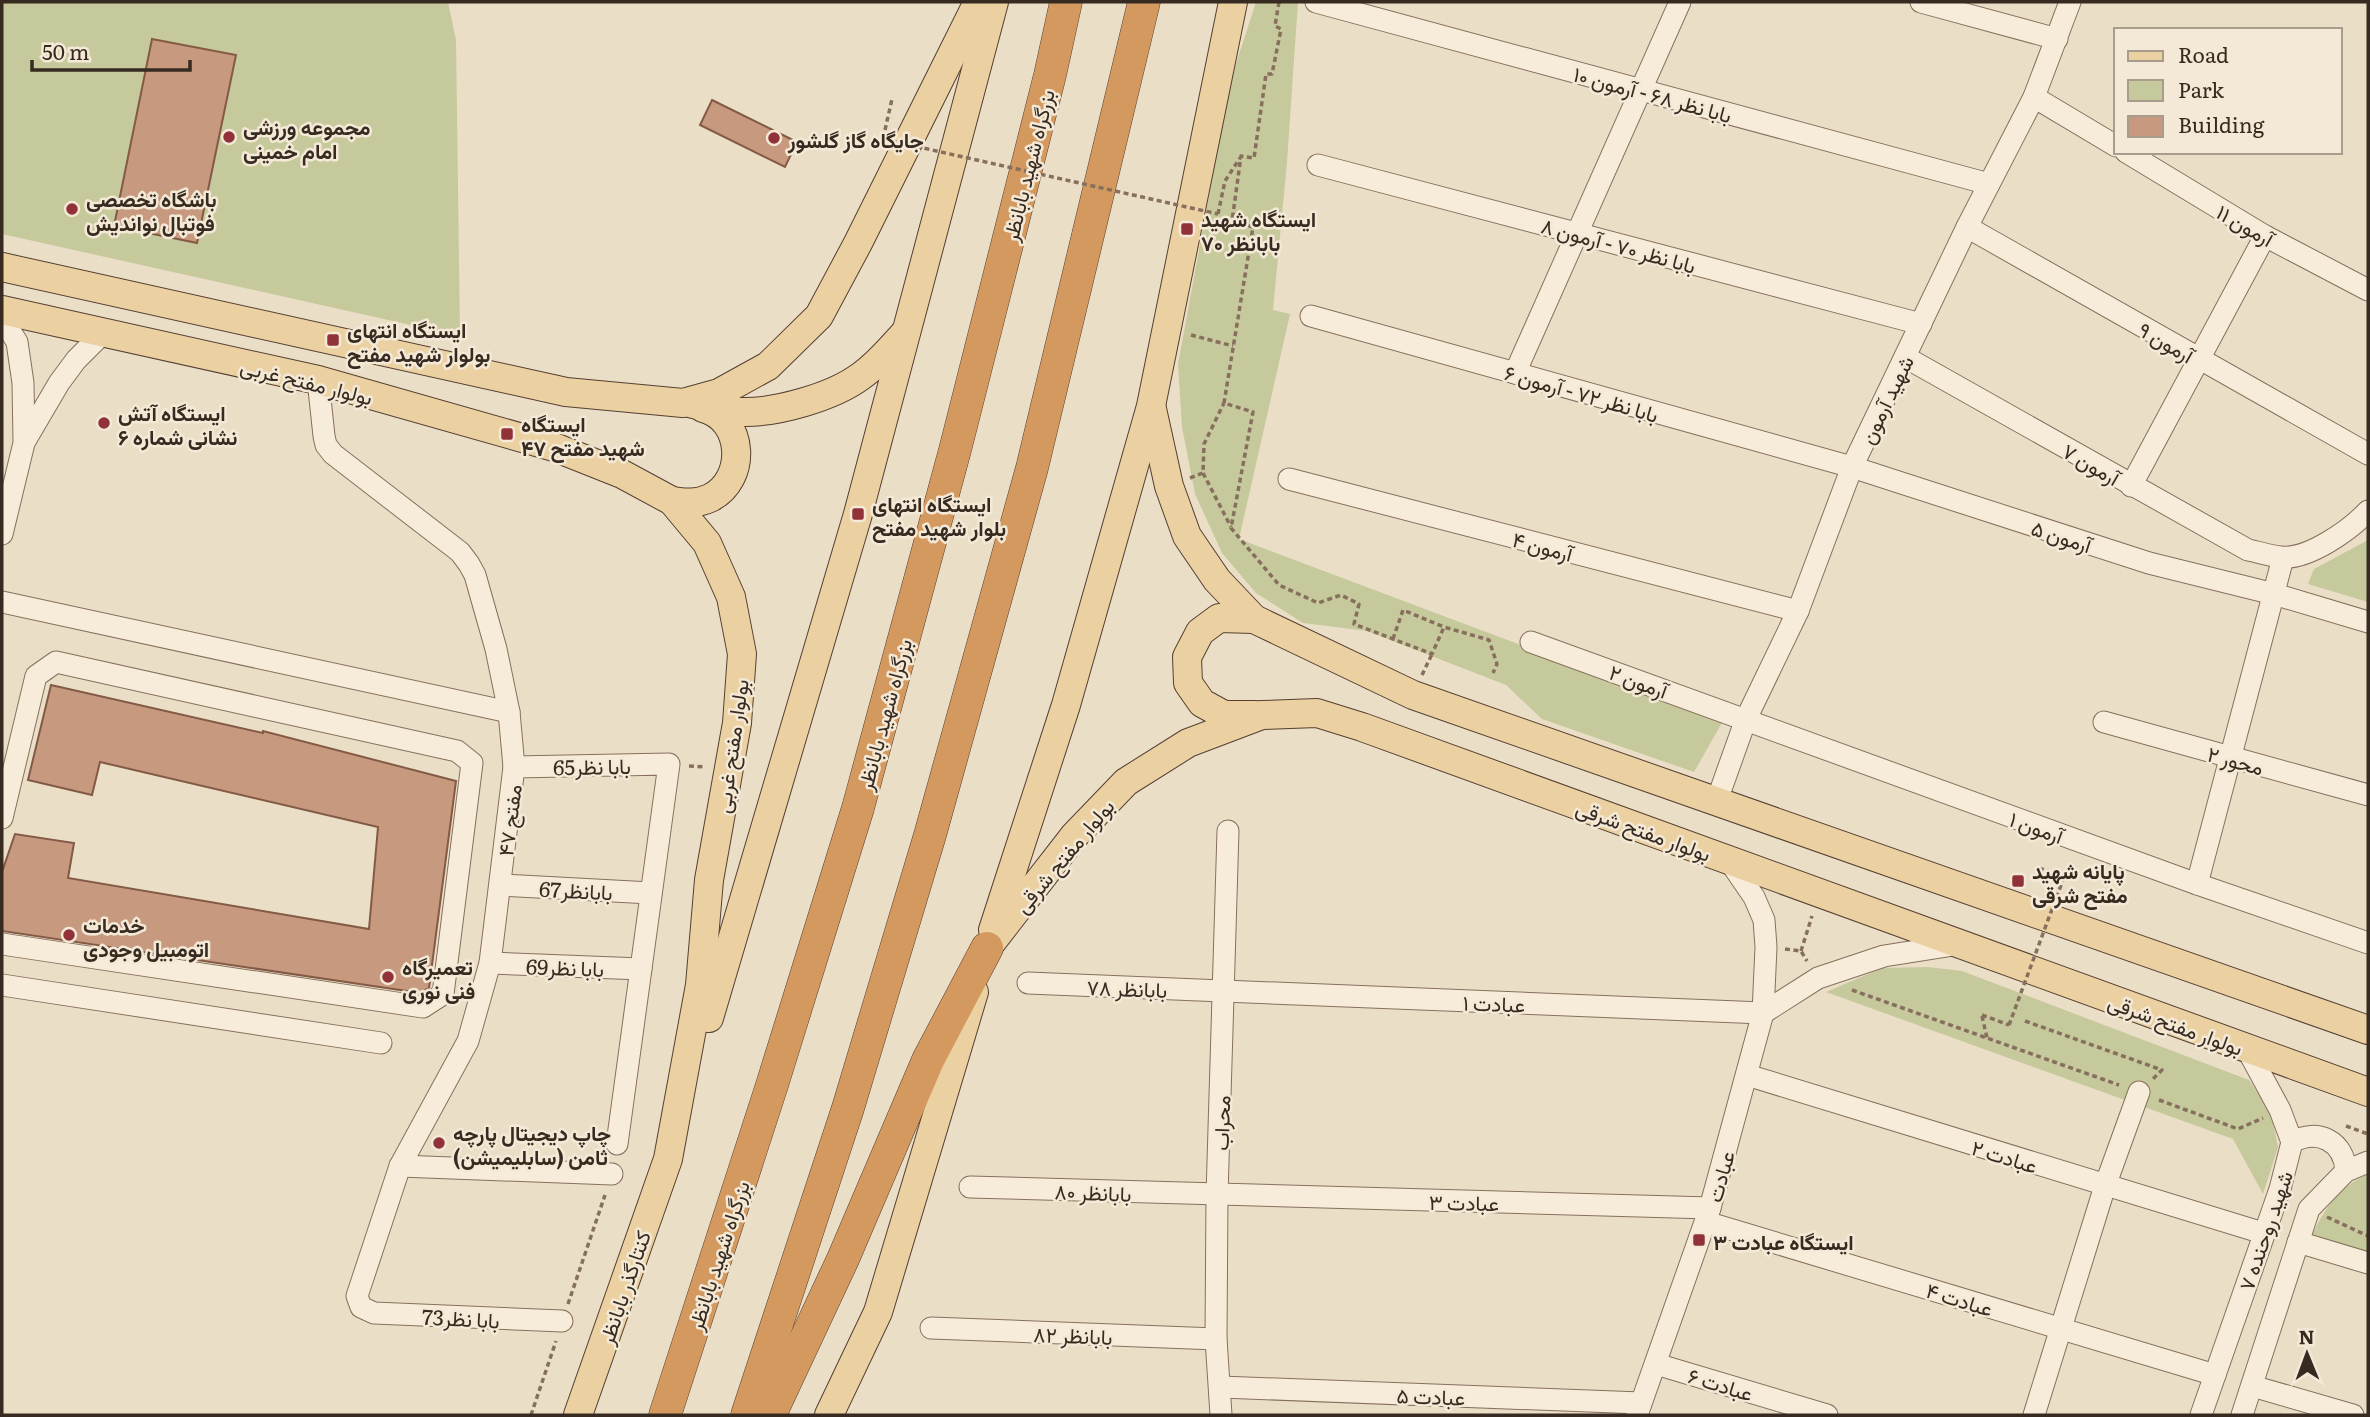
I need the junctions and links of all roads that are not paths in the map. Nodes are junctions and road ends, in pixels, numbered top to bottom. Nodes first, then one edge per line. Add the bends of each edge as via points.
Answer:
1 (978, 2) edge
2 (995, 2) edge
3 (1066, 2) edge
4 (1144, 2) edge
5 (1223, 2) edge
6 (1233, 2) edge
7 (1241, 2) edge
8 (1316, 2) edge
9 (1680, 2) edge
10 (1921, 2) edge
11 (2070, 2) edge
12 (2057, 39) junction
13 (1641, 90) junction
14 (1215, 94) junction
15 (2034, 97) junction
16 (2114, 145) edge
17 (2129, 154) edge
18 (1318, 165) dead end
19 (1989, 184) junction
20 (1967, 227) junction
21 (1577, 233) junction
22 (2265, 236) junction
23 (2, 267) edge
24 (2368, 290) edge
25 (2, 310) edge
26 (1311, 316) dead end
27 (2, 318) edge
28 (1921, 324) junction
29 (103, 333) junction
30 (906, 333) junction
31 (1905, 357) junction
32 (2199, 359) junction
33 (1515, 373) junction
34 (317, 380) junction
35 (683, 403) junction
36 (1151, 406) junction
37 (24, 443) junction
38 (2368, 454) edge
39 (1852, 467) junction
40 (1289, 479) dead end
41 (2132, 486) junction
42 (672, 501) junction
43 (2368, 512) edge
44 (2, 534) edge
45 (2283, 558) junction
46 (2273, 594) junction
47 (2, 602) edge
48 (1798, 611) junction
49 (1254, 619) junction
50 (2368, 622) edge
51 (1531, 642) dead end
52 (509, 712) junction
53 (1262, 715) junction
54 (1746, 719) junction
55 (2104, 722) dead end
56 (2232, 758) junction
57 (514, 767) junction
58 (2368, 795) edge
59 (1716, 803) junction
60 (2, 818) edge
61 (1228, 831) dead end
62 (1728, 859) junction
63 (2197, 884) junction
64 (501, 885) junction
65 (651, 893) junction
66 (2368, 943) edge
67 (2, 944) edge
68 (1960, 944) junction
69 (987, 948) junction
70 (490, 963) junction
71 (641, 969) junction
72 (1028, 983) dead end
73 (2, 985) edge
74 (1225, 990) junction
75 (1763, 1013) junction
76 (2368, 1030) edge
77 (381, 1043) dead end
78 (2247, 1049) junction
79 (1747, 1075) junction
80 (2139, 1092) road end
81 (2368, 1093) edge
82 (2292, 1142) junction
83 (617, 1143) dead end
84 (668, 1159) junction
85 (2368, 1162) edge
86 (400, 1166) junction
87 (2346, 1171) junction
88 (612, 1174) road end
89 (2105, 1186) junction
90 (970, 1187) dead end
91 (1217, 1195) junction
92 (1708, 1215) junction
93 (2263, 1233) junction
94 (2298, 1242) junction
95 (2368, 1263) edge
96 (361, 1307) joint
97 (878, 1312) junction
98 (562, 1321) road end
99 (931, 1328) dead end
100 (2060, 1328) junction
101 (1216, 1339) junction
102 (1656, 1364) junction
103 (2215, 1375) junction
104 (2252, 1386) junction
105 (1221, 1387) junction
106 (1639, 1409) edge
107 (578, 1415) edge
108 (597, 1415) edge
109 (665, 1415) edge
110 (747, 1415) edge
111 (770, 1415) edge
112 (829, 1415) edge
113 (845, 1415) edge
114 (1221, 1415) edge
115 (1827, 1415) edge
116 (2034, 1415) edge
117 (2201, 1415) edge
118 (2242, 1415) edge
119 (2353, 1415) edge

1 - 35 main road, بولوار مفتح غربی via 819,316 768,366 719,393
2 - 30 main road
3 - 109 highway, بزرگراه شهید بابانظر via 955,450 858,808
4 - 110 highway via 1032,468 934,822 848,1108
5 - 14 main road
6 - 14 main road
7 - 14 main road
8 - 13 street, بابا نظر ۶۸ - آرمون ۱۰
9 - 13 street
10 - 12 street
11 - 12 street, شهید آرمون
12 - 15 street, شهید آرمون
13 - 19 street, بابا نظر ۶۸ - آرمون ۱۰
13 - 21 street
14 - 36 main road
15 - 16 street
15 - 19 street, شهید آرمون
17 - 22 street, آرمون ۱۱
18 - 21 street, بابا نظر ۷۰ - آرمون ۸
19 - 20 street, شهید آرمون
20 - 28 street, شهید آرمون
20 - 32 street, آرمون ۹
21 - 28 street, بابا نظر ۷۰ - آرمون ۸
21 - 33 street
22 - 24 street, آرمون ۱۱
22 - 32 street
23 - 35 main road, بولوار مفتح غربی via 566,392
25 - 29 main road, بولوار مفتح غربی
26 - 33 street, بابا نظر ۷۲ - آرمون ۶
27 - 37 street via 16,342 23,383
28 - 31 street, شهید آرمون
29 - 34 main road, بولوار مفتح غربی
29 - 37 street via 59,383
30 - 35 main road via 862,376 807,400 742,412
30 - 84 main road via 858,514
31 - 39 street, شهید آرمون
31 - 41 street, آرمون ۷
32 - 38 street, آرمون ۹
32 - 41 street
33 - 39 street, بابا نظر ۷۲ - آرمون ۶
34 - 42 main road, بولوار مفتح غربی via 554,447 622,474
34 - 52 street, مفتح ۴۷ via 326,445 333,454 460,552 475,575
35 - 42 main road via 722,416 736,445 735,465 727,483 712,497 692,503
36 - 49 main road via 1169,486 1187,536 1217,580
36 - 69 main road via 1066,705
37 - 44 street
39 - 46 street, آرمون ۵ via 2149,563
39 - 48 street, شهید آرمون
40 - 48 street, آرمون ۴
41 - 45 street, آرمون ۷ via 2248,550
42 - 84 main road, بولوار مفتح غربی via 707,542 731,597 742,654 737,723 709,880 700,985
43 - 45 street via 2314,551
45 - 46 street
46 - 50 street, آرمون ۵
46 - 56 street
47 - 52 street
48 - 54 street, شهید آرمون
49 - 53 main road via 1219,618 1200,632 1187,657 1188,683 1202,704 1224,715
49 - 59 main road via 1413,695
51 - 54 street, آرمون ۲
52 - 57 street, مفتح ۴۷
53 - 62 main road, بولوار مفتح شرقی via 1317,713
53 - 69 main road, بولوار مفتح شرقی via 1188,743 1126,782 1074,836
54 - 59 street, شهید آرمون
54 - 63 street, آرمون ۱
55 - 56 street, محور ۲
56 - 58 street, محور ۲
56 - 63 street
57 - 64 street, مفتح ۴۷
57 - 65 street, بابا نظر65 via 669,764
59 - 76 main road
60 - 67 street via 36,676 56,662 457,751 472,764 443,994 423,1007
61 - 74 street, محراب
62 - 68 main road, بولوار مفتح شرقی
62 - 75 street, عبادت via 1764,920
63 - 66 street, آرمون ۱
64 - 65 street, بابانظر67
64 - 70 street, مفتح ۴۷
65 - 71 street
68 - 75 street via 1884,956 1818,978
68 - 78 main road, بولوار مفتح شرقی
69 - 97 main road
69 - 111 highway via 928,1060
70 - 71 street, بابا نظر69
70 - 86 street, مفتح ۴۷ via 468,1041
71 - 83 street
72 - 74 street, بابانظر ۷۸
73 - 77 street
74 - 75 street, عبادت ۱
74 - 91 street, محراب
75 - 79 street, عبادت
78 - 81 main road, بولوار مفتح شرقی
78 - 82 street, شهید روحنده ۷
79 - 89 street, عبادت ۲
79 - 92 street, عبادت
80 - 89 street
82 - 87 street via 2313,1135 2333,1142 2341,1150
82 - 93 street, شهید روحنده ۷
84 - 107 main road, کنتارگذر بابانظر
84 - 108 main road
85 - 87 street, شهید روحنده ۷
86 - 88 street
86 - 96 street, مفتح ۴۷ via 357,1296
87 - 94 street, شهید روحنده ۷ via 2309,1209
89 - 93 street, عبادت ۲
89 - 100 street
90 - 91 street, بابانظر ۸۰
91 - 92 street, عبادت ۳
91 - 101 street, محراب
92 - 100 street, عبادت ۴
92 - 102 street, عبادت
93 - 103 street, شهید روحنده ۷
94 - 95 street
94 - 104 street, شهید روحنده ۷
96 - 98 street, بابا نظر73 via 373,1313
97 - 112 main road
97 - 113 main road
99 - 101 street, بابانظر ۸۲
100 - 103 street, عبادت ۴
100 - 116 street
101 - 105 street, محراب
102 - 106 street, عبادت
102 - 115 street, عبادت ۶
103 - 117 street, شهید روحنده ۷
104 - 118 street, شهید روحنده ۷
104 - 119 street
105 - 106 street, عبادت ۵
105 - 114 street, محراب

